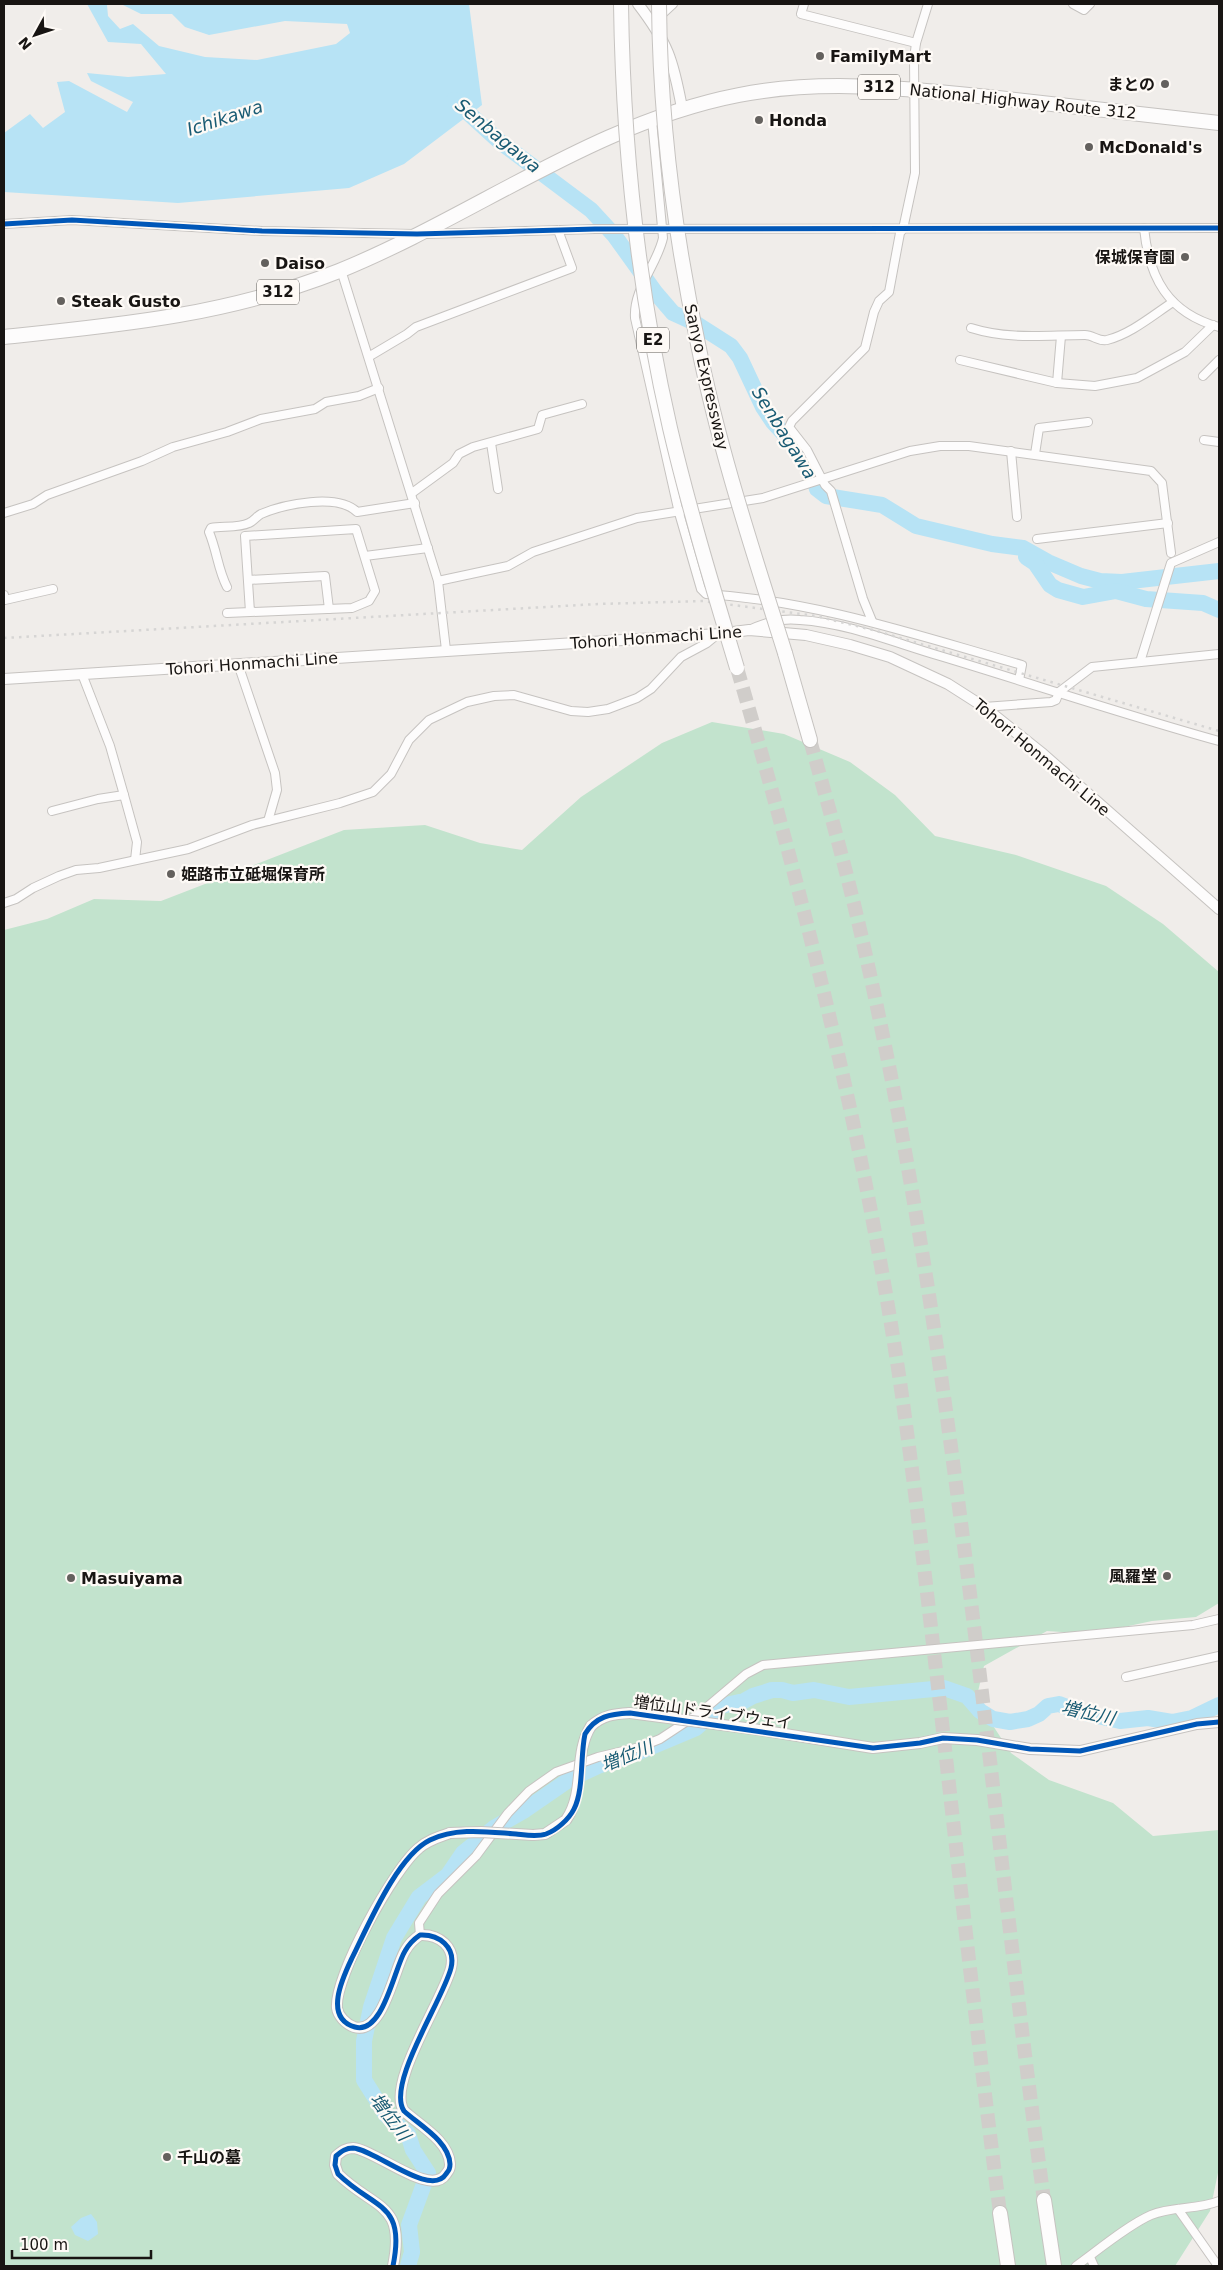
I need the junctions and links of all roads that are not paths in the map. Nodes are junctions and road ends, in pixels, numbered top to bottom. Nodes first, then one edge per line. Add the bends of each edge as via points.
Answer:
1 (622, 4) edge
2 (638, 4) edge
3 (659, 4) edge
4 (673, 4) edge
5 (804, 4) edge
6 (928, 4) edge
7 (1073, 4) edge
8 (1090, 4) edge
9 (650, 20) junction
10 (916, 43) junction
11 (915, 89) junction
12 (682, 108) junction
13 (652, 120) junction
14 (1219, 123) edge
15 (4, 224) edge
16 (1144, 228) junction
17 (1219, 228) edge
18 (903, 229) junction
19 (558, 230) junction
20 (663, 230) junction
21 (417, 234) junction
22 (341, 270) junction
23 (1173, 302) junction
24 (1216, 326) edge
25 (971, 328) dead end
26 (1061, 336) junction
27 (4, 337) edge
28 (370, 356) junction
29 (960, 360) dead end
30 (1219, 360) edge
31 (1203, 376) dead end
32 (1057, 383) junction
33 (379, 388) junction
34 (582, 404) dead end
35 (1088, 422) dead end
36 (1204, 440) dead end
37 (1219, 442) edge
38 (491, 443) junction
39 (1011, 451) junction
40 (1035, 454) junction
41 (822, 478) junction
42 (498, 489) dead end
43 (412, 493) junction
44 (415, 503) junction
45 (4, 513) edge
46 (679, 513) junction
47 (1017, 517) dead end
48 (1168, 523) junction
49 (1037, 539) dead end
50 (1219, 542) edge
51 (428, 548) junction
52 (1171, 553) dead end
53 (366, 556) junction
54 (248, 580) junction
55 (438, 581) junction
56 (227, 587) dead end
57 (53, 589) dead end
58 (4, 595) edge
59 (329, 609) junction
60 (250, 612) junction
61 (227, 613) dead end
62 (872, 621) junction
63 (749, 630) junction
64 (718, 634) junction
65 (446, 650) junction
66 (1219, 654) edge
67 (1140, 662) junction
68 (238, 664) junction
69 (738, 668) tunnel mouth
70 (82, 674) junction
71 (4, 679) edge
72 (1019, 680) junction
73 (1059, 692) junction
74 (984, 707) junction
75 (810, 740) tunnel mouth
76 (1219, 741) edge
77 (124, 795) junction
78 (52, 811) dead end
79 (268, 821) junction
80 (135, 860) junction
81 (4, 903) edge
82 (1219, 909) edge
83 (1219, 1619) edge
84 (1219, 1656) edge
85 (1126, 1677) dead end
86 (1219, 1722) edge
87 (420, 1935) junction
88 (1044, 2200) tunnel mouth
89 (1219, 2201) edge
90 (1178, 2210) junction
91 (1000, 2214) tunnel mouth
92 (1090, 2256) junction
93 (393, 2266) edge
94 (1008, 2266) edge
95 (1054, 2266) edge
96 (1076, 2266) edge
97 (1094, 2266) edge
98 (1218, 2266) edge

1 - 69 highway, E2, bridge via 622,58 631,192 654,346 689,505
2 - 9 street
3 - 75 highway, Sanyo Expressway, bridge via 660,62 673,210 691,311 729,469
4 - 9 street
5 - 10 street via 801,14
6 - 10 street
7 - 8 street via 1084,10
9 - 12 street via 668,48
10 - 11 street
11 - 12 highway, National Highway Route 312 / 312 via 858,85 792,88
11 - 14 highway, National Highway Route 312 / 312
11 - 18 street via 915,173
12 - 13 highway, National Highway Route 312 / 312
13 - 20 street
13 - 21 highway, National Highway Route 312 / 312 via 550,165
15 - 21 street via 72,220 262,231
16 - 17 street
16 - 18 street
16 - 23 street via 1152,271 1158,285
18 - 20 street
18 - 41 street via 890,292 879,301 874,312 865,348 789,427 807,450
19 - 20 street
19 - 21 street
19 - 28 street via 572,268 416,327
20 - 46 street, bridge via 660,250 636,300 635,318
21 - 22 highway, National Highway Route 312 / 312
22 - 27 highway, National Highway Route 312 / 312 via 260,298 195,314
22 - 28 street
23 - 24 street
23 - 26 street via 1126,332 1104,341 1089,335
24 - 32 street via 1186,352 1130,381 1094,386
25 - 26 street via 1000,336
26 - 32 street
28 - 33 street
29 - 32 street
30 - 31 street
33 - 43 street
33 - 45 street via 359,396 326,402 315,409 261,419 174,447
34 - 38 street via 542,415 538,429
35 - 40 street via 1039,428
36 - 37 street
38 - 42 street
38 - 43 street via 459,454 453,464
39 - 40 street
39 - 41 street via 940,446 910,451
39 - 47 street
40 - 48 street via 1151,472 1162,483
41 - 46 street via 763,498
41 - 62 street via 831,491
43 - 44 street
44 - 51 street
44 - 56 street via 357,512 350,505 315,502 260,515 248,524 211,528 220,574
46 - 55 street via 637,518 533,552 508,566
46 - 62 street via 701,589 706,594 790,603
48 - 49 street
48 - 52 street
50 - 67 street via 1171,563
51 - 53 street
51 - 55 street
53 - 54 street via 356,529 246,536
53 - 59 street via 376,592 369,600 352,608
54 - 59 street via 325,576
54 - 60 street
55 - 65 street
57 - 58 street via 5,600
59 - 60 street
60 - 61 street
62 - 72 street via 1022,665
63 - 64 street, Tohori Honmachi Line
63 - 72 street via 782,619 843,627
63 - 74 street, Tohori Honmachi Line via 806,635 890,657 948,684
64 - 65 street, Tohori Honmachi Line
64 - 79 street via 681,657 651,689 608,709 571,711 514,695 467,702 429,720 409,740 392,774 373,792
65 - 68 street, Tohori Honmachi Line
66 - 67 street
67 - 73 street via 1092,667
68 - 70 street, Tohori Honmachi Line
68 - 79 street via 275,773 278,790
70 - 71 street, Tohori Honmachi Line
70 - 77 street via 110,746
72 - 73 street
73 - 74 street via 1056,700 1051,702
73 - 76 street via 1125,715
74 - 82 street, Tohori Honmachi Line via 1043,754
77 - 78 street via 98,798
77 - 80 street via 137,842
79 - 80 street via 188,849
80 - 81 street via 76,870
83 - 87 street via 1193,1625 763,1665 746,1674 701,1712 660,1739 556,1772 529,1791 476,1856 438,1894 419,1922
84 - 85 street
86 - 87 street, 増位山ドライブウェイ, bridge via 1197,1724 1080,1752 943,1738 872,1748 630,1713 601,1718 585,1734 578,1796 566,1820 545,1834 450,1833 418,1848 401,1867 383,1895 337,1994 337,2010 343,2020 354,2027 364,2027 376,2020 405,1951
87 - 93 street via 436,1937 445,1943 451,1954 452,1966 409,2062 399,2104 444,2146 450,2158 450,2168 444,2178 433,2182 422,2180 373,2154 354,2148 344,2149 336,2156 335,2165 347,2183 390,2214 396,2239
88 - 95 highway
89 - 90 street
90 - 92 street via 1151,2215
90 - 98 street
91 - 94 highway
92 - 96 street
92 - 97 street

